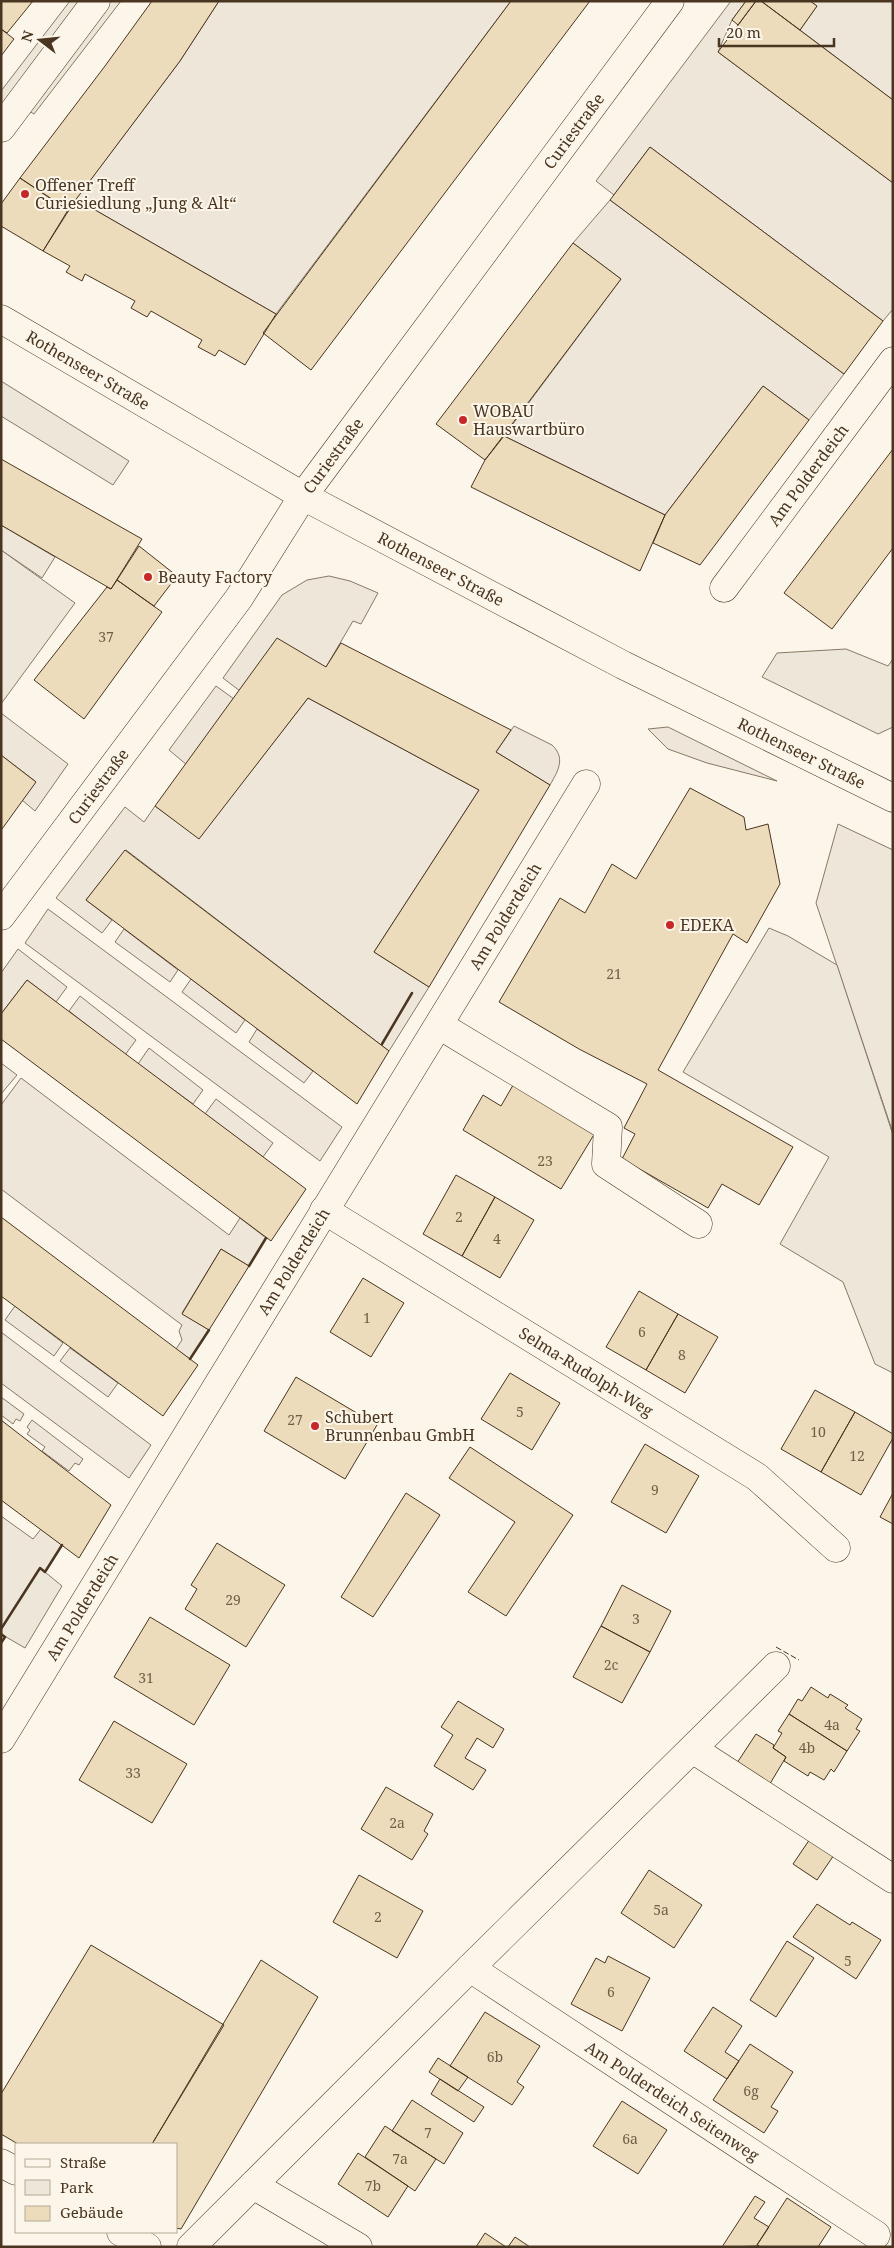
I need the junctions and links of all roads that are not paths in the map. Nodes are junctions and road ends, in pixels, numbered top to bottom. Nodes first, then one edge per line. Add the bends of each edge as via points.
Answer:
1 (96, 1) edge
2 (670, 1) edge
3 (1, 128) edge
4 (1, 319) edge
5 (893, 361) edge
6 (304, 496) junction
7 (724, 588) dead end
8 (586, 784) dead end
9 (892, 797) edge
10 (4, 905) edge
11 (439, 1025) junction
12 (324, 1210) junction
13 (698, 1224) dead end
14 (836, 1548) dead end
15 (776, 1666) dead end
16 (1, 1739) edge
17 (694, 1750) junction
18 (893, 1879) edge
19 (470, 1968) junction
20 (1, 2162) edge
21 (15, 2170) edge
22 (254, 2185) junction
23 (123, 2233) edge
24 (876, 2235) dead end
25 (147, 2247) edge
26 (191, 2247) edge
27 (358, 2247) edge

1 - 3 street
2 - 6 street, Curiestraße
4 - 6 street, Rothenseer Straße
5 - 7 street, Am Polderdeich
6 - 9 street, Rothenseer Straße via 623,665
6 - 10 street, Curiestraße via 239,598
8 - 11 street, Am Polderdeich
11 - 12 street, Am Polderdeich
11 - 13 street via 608,1127 606,1164
12 - 14 street, Selma-Rudolph-Weg via 757,1477
12 - 16 street, Am Polderdeich
15 - 17 street
17 - 18 street
17 - 19 street
19 - 22 street
19 - 24 street, Am Polderdeich Seitenweg
20 - 21 street
22 - 26 street
22 - 27 street
23 - 25 street

